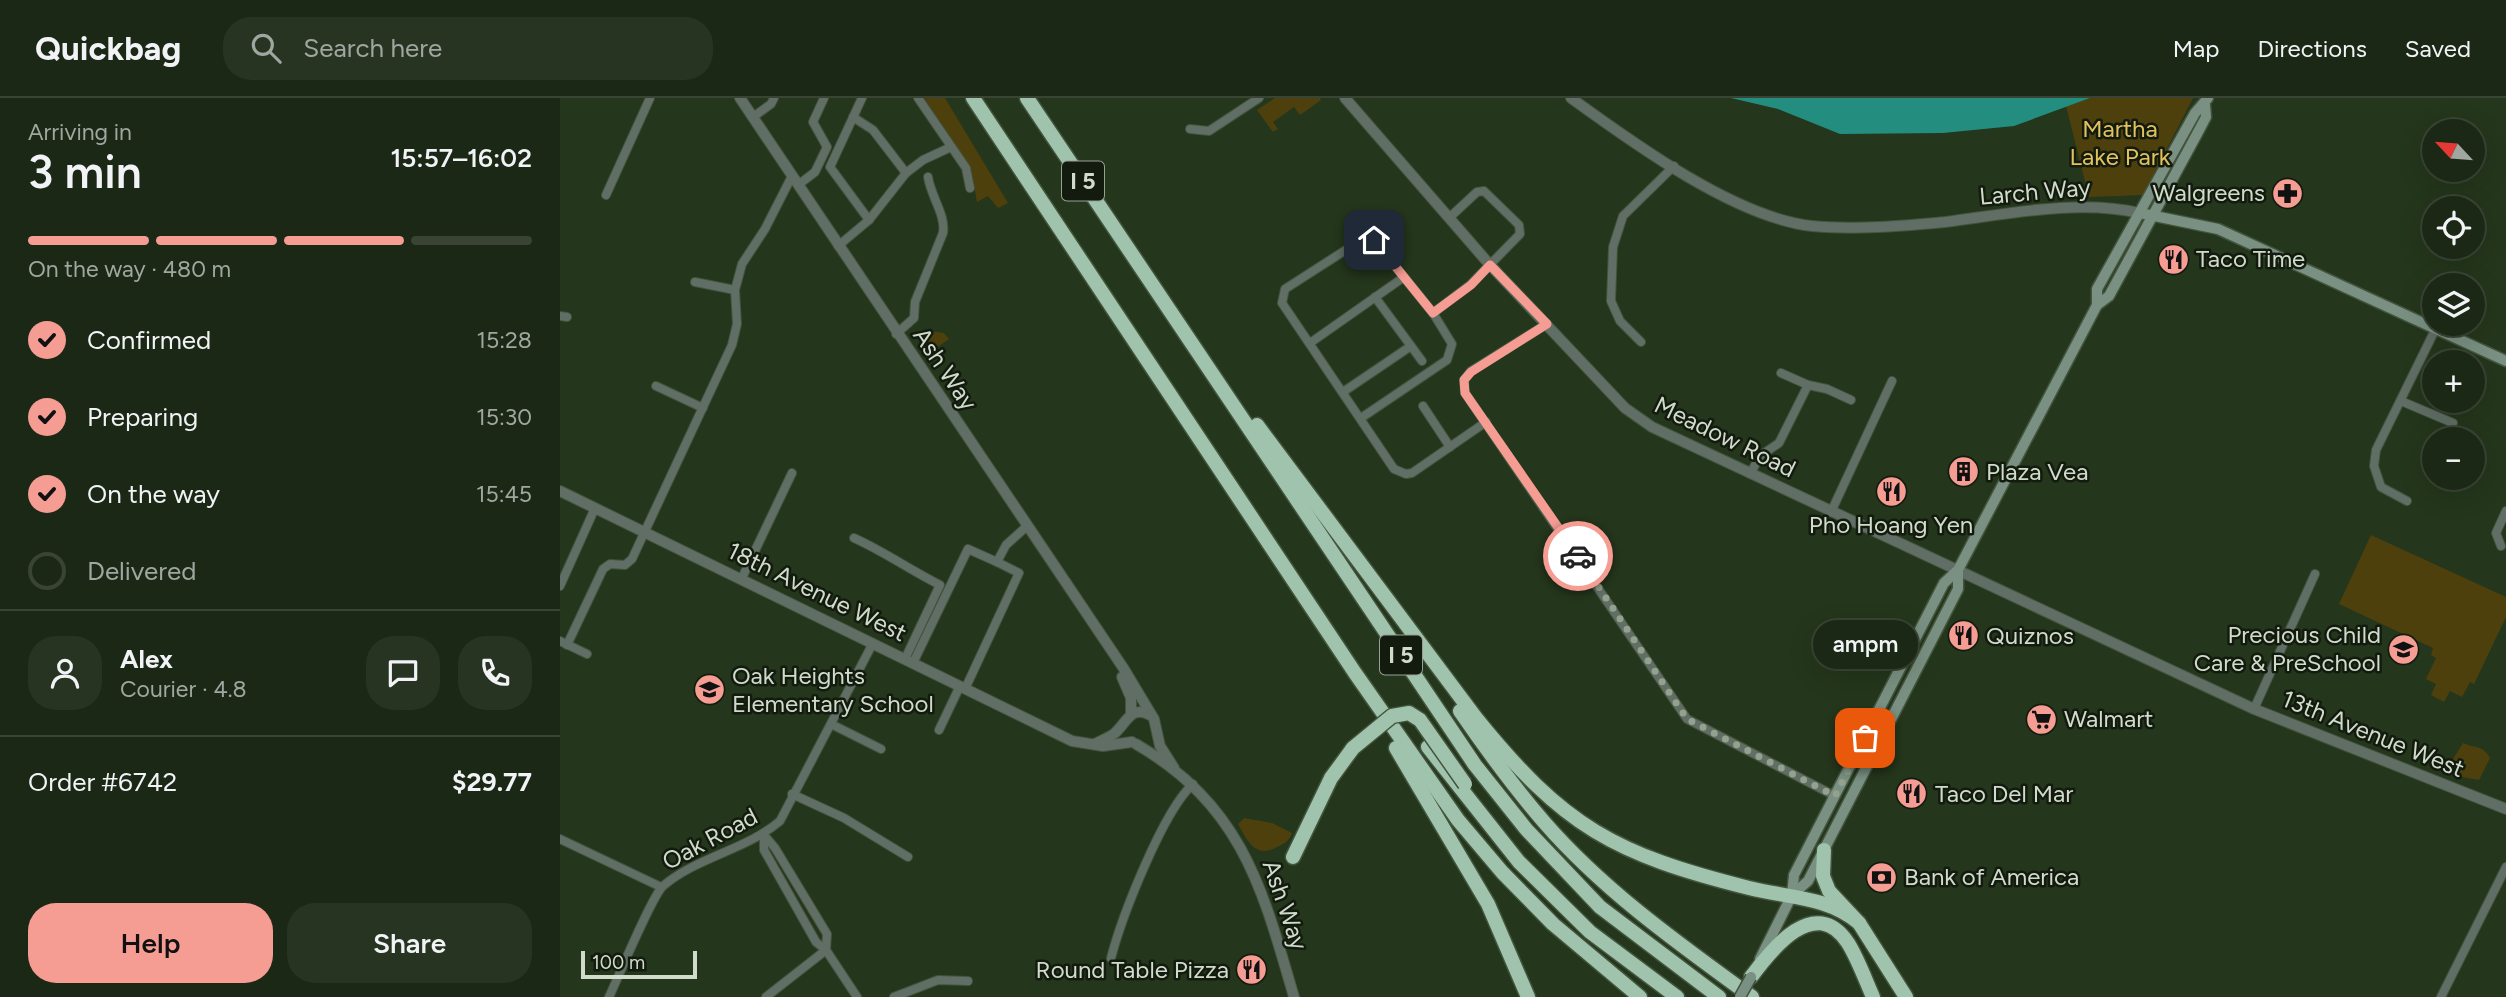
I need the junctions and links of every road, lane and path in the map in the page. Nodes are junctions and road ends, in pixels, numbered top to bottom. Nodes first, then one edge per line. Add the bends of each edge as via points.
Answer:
1 (650, 98) edge
2 (740, 98) edge
3 (774, 98) edge
4 (824, 98) edge
5 (862, 98) edge
6 (918, 98) edge
7 (973, 98) edge
8 (1027, 98) edge
9 (1259, 98) edge
10 (1345, 98) edge
11 (1571, 98) edge
12 (2207, 102) edge
13 (752, 117) junction
14 (853, 117) junction
15 (1191, 129) dead end
16 (951, 147) junction
17 (1674, 166) junction
18 (906, 173) junction
19 (928, 177) dead end
20 (795, 181) junction
21 (970, 188) dead end
22 (606, 195) dead end
23 (2140, 213) junction
24 (2152, 216) junction
25 (1449, 218) junction
26 (869, 220) junction
27 (838, 246) junction
28 (1139, 264) junction
29 (1490, 265) junction
30 (1404, 277) junction
31 (695, 282) dead end
32 (735, 290) junction
33 (1375, 297) junction
34 (2097, 305) junction
35 (1433, 313) junction
36 (2422, 322) edge
37 (1547, 324) junction
38 (896, 334) junction
39 (2432, 336) edge
40 (2449, 336) edge
41 (1641, 342) dead end
42 (1310, 343) junction
43 (1411, 346) junction
44 (1422, 360) dead end
45 (2506, 361) edge
46 (1781, 373) dead end
47 (1892, 381) dead end
48 (1808, 385) junction
49 (656, 386) dead end
50 (1343, 392) junction
51 (1851, 400) dead end
52 (2401, 401) junction
53 (1423, 406) dead end
54 (703, 408) junction
55 (1360, 418) junction
56 (1486, 422) junction
57 (2454, 423) dead end
58 (1450, 447) junction
59 (792, 473) dead end
60 (1750, 474) junction
61 (560, 491) edge
62 (2407, 501) dead end
63 (595, 508) junction
64 (2506, 511) edge
65 (1831, 512) junction
66 (1026, 527) junction
67 (644, 532) junction
68 (854, 538) dead end
69 (2501, 546) dead end
70 (997, 562) junction
71 (1958, 570) junction
72 (2315, 574) dead end
73 (741, 578) junction
74 (560, 586) edge
75 (1390, 607) junction
76 (564, 643) edge
77 (873, 643) junction
78 (587, 654) dead end
79 (909, 661) junction
80 (1117, 663) junction
81 (1355, 673) junction
82 (963, 687) junction
83 (2254, 709) junction
84 (1151, 715) junction
85 (1128, 718) junction
86 (1386, 721) junction
87 (831, 724) junction
88 (1157, 729) junction
89 (939, 730) dead end
90 (1134, 743) junction
91 (1094, 745) junction
92 (881, 749) dead end
93 (1174, 768) junction
94 (1193, 784) junction
95 (792, 794) junction
96 (1835, 796) junction
97 (2506, 810) edge
98 (764, 835) junction
99 (560, 839) edge
100 (1824, 850) junction
101 (908, 857) dead end
102 (1293, 857) dead end
103 (2506, 867) edge
104 (661, 887) junction
105 (1792, 895) junction
106 (1859, 923) junction
107 (826, 950) junction
108 (1111, 958) dead end
109 (1751, 977) junction
110 (968, 981) dead end
111 (609, 997) edge
112 (766, 997) edge
113 (857, 997) edge
114 (894, 997) edge
115 (1294, 997) edge
116 (1528, 997) edge
117 (1640, 997) edge
118 (1677, 997) edge
119 (1688, 997) edge
120 (1719, 997) edge
121 (1741, 997) edge
122 (1752, 997) edge
123 (1873, 997) edge
124 (1906, 997) edge
125 (2441, 997) edge

1 - 22 street
2 - 13 street, Ash Way
3 - 13 street
4 - 20 street via 813,122 827,147 816,172
5 - 14 street
6 - 16 street
7 - 81 highway, I 5
8 - 28 highway, I 5
9 - 15 street via 1209,131
10 - 25 street, Meadow Road
11 - 17 street, Larch Way
12 - 23 main road via 2195,113
12 - 24 main road via 2206,117
13 - 20 street, Ash Way
14 - 18 street via 873,131
14 - 26 street via 830,167
16 - 18 street
16 - 21 street via 966,169
17 - 23 street, Larch Way via 1731,200 1812,226 1938,222 2090,206
17 - 41 street via 1623,216 1612,247 1611,301 1620,321
18 - 26 street
19 - 38 street via 945,224 915,302 914,318
20 - 27 street, Ash Way
20 - 32 street via 742,264
23 - 24 main road, Larch Way
23 - 34 main road via 2097,289
24 - 34 main road via 2109,296
24 - 36 main road, Larch Way via 2218,229 2398,307
25 - 29 street, Meadow Road
25 - 29 street via 1484,191 1519,225 1518,239
26 - 27 street
27 - 38 street, Ash Way
28 - 75 highway
28 - 120 highway, I 5 via 1484,776 1526,829 1600,907
29 - 35 street
29 - 37 street, Meadow Road
30 - 33 street
30 - 35 street
30 - 42 street via 1370,238 1359,239 1285,289 1282,303
31 - 32 street
32 - 54 street via 737,324 732,345
33 - 42 street
33 - 43 street
34 - 71 main road
35 - 55 street via 1452,344 1447,359
37 - 56 street via 1464,380 1465,393
37 - 60 street, Meadow Road via 1636,417
38 - 66 street, Ash Way
39 - 52 street
40 - 45 main road, Larch Way
42 - 50 street
43 - 44 street
43 - 50 street
46 - 48 street
47 - 65 street
48 - 51 street
48 - 60 street via 1779,443 1760,456
49 - 54 street
50 - 55 street
52 - 57 street
52 - 62 street via 2376,450 2374,466 2381,487
53 - 58 street
54 - 67 street
55 - 58 street via 1394,469 1406,474
56 - 58 street
56 - 96 street via 1687,719
59 - 73 street
60 - 65 street, Meadow Road
61 - 63 street, 18th Avenue West
63 - 67 street, 18th Avenue West
63 - 74 street
64 - 69 street via 2496,533
65 - 71 street, Meadow Road
66 - 70 street via 1006,545
66 - 80 street, Ash Way
67 - 73 street, 18th Avenue West
67 - 76 street via 629,563 603,569
68 - 79 street via 940,585
70 - 79 street via 968,549
70 - 82 street via 1020,573
71 - 83 street, 13th Avenue West
71 - 96 main road via 1944,583
71 - 100 main road via 1958,589
72 - 83 street
73 - 77 street, 18th Avenue West
75 - 105 highway via 1510,760 1584,826 1620,848 1671,867 1754,890
75 - 122 highway via 1493,759 1545,823 1607,885
76 - 78 street
77 - 79 street, 18th Avenue West
77 - 87 street, Oak Road
79 - 82 street, 18th Avenue West
80 - 84 street, Ash Way
80 - 85 street, Ash Way via 1131,698
81 - 116 highway via 1488,904
81 - 117 highway, I 5 via 1439,794 1502,872 1563,933
82 - 89 street
82 - 91 street, 18th Avenue West via 1072,741
83 - 97 street, 13th Avenue West
84 - 85 street via 1140,711
84 - 88 street
85 - 90 street via 1125,733
85 - 91 street
86 - 102 highway, bridge via 1353,748 1331,778
86 - 118 highway via 1405,720 1520,862 1590,932
86 - 119 highway, bridge via 1403,712 1415,716 1533,868 1583,916
87 - 92 street
87 - 95 street, Oak Road
88 - 90 street via 1150,742
88 - 93 street, Ash Way via 1160,746
90 - 91 street, 18th Avenue West
90 - 93 street, Ash Way
93 - 94 street, Ash Way
94 - 108 street via 1174,805 1119,927
94 - 115 street, Ash Way via 1252,868
95 - 98 street, Oak Road via 780,821
95 - 101 street via 844,818
96 - 105 main road via 1794,875
98 - 104 street, Oak Road
98 - 107 street via 764,850 816,942
98 - 107 street via 827,934
99 - 104 street
100 - 105 main road via 1808,881
100 - 106 highway via 1823,876 1829,891
103 - 125 street
104 - 111 street, Oak Road
105 - 106 highway via 1841,911
105 - 109 main road
106 - 124 highway
107 - 112 street
107 - 113 street
109 - 121 main road, bridge
109 - 123 highway via 1788,934 1809,924 1820,925 1838,932 1849,945
110 - 114 street via 939,980

